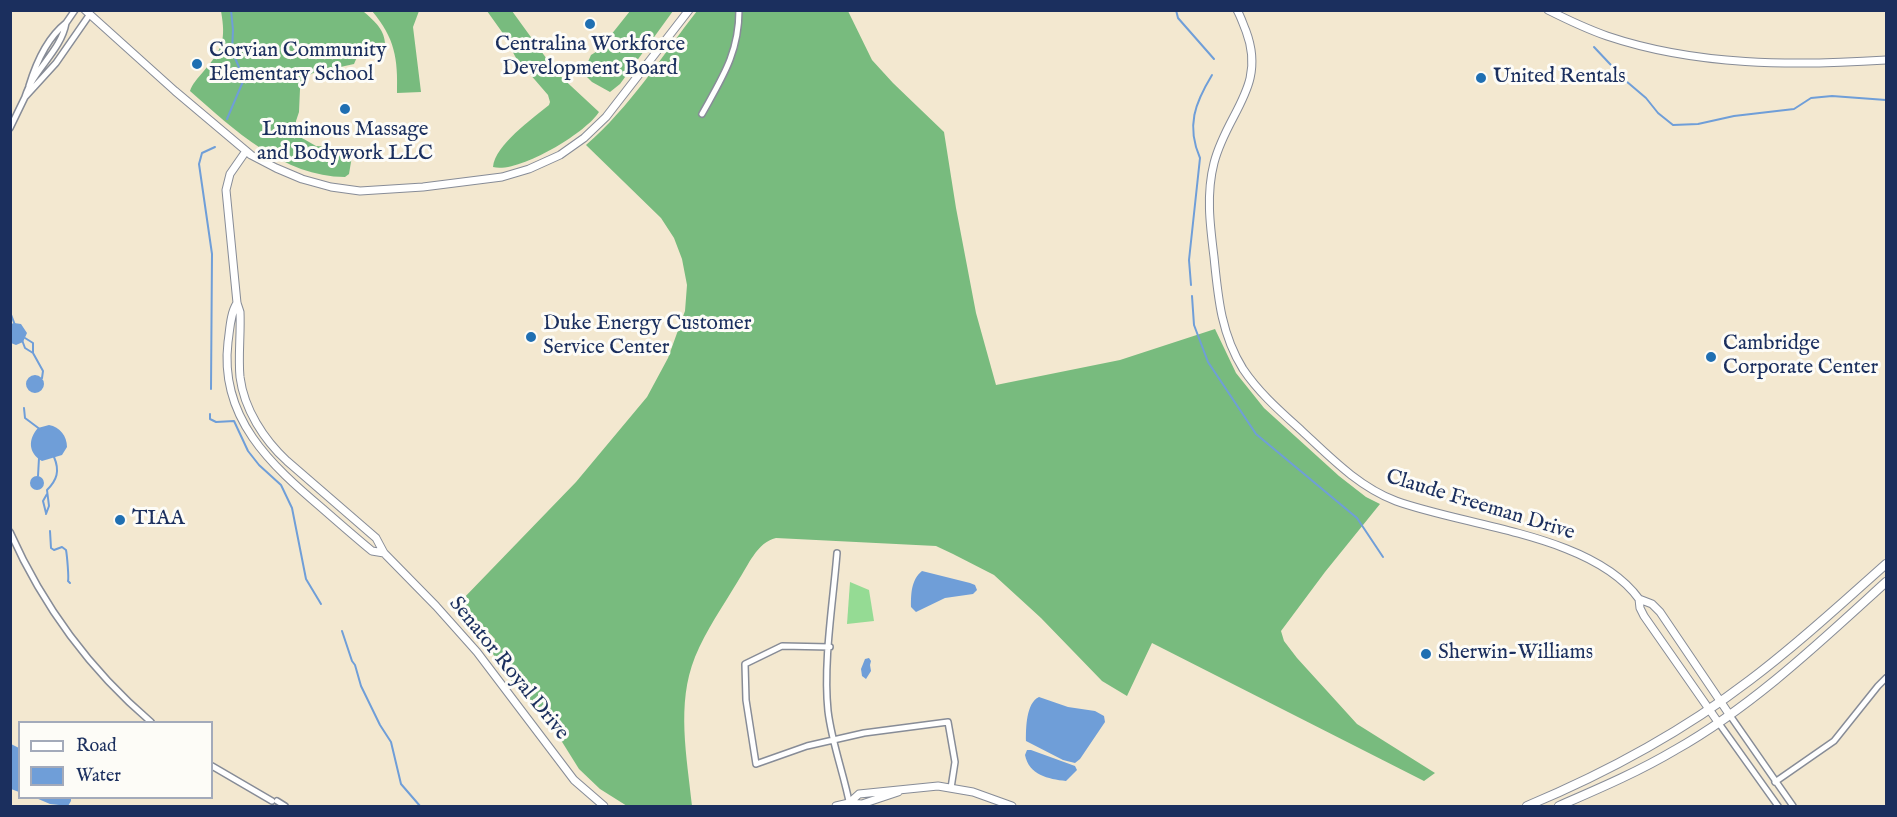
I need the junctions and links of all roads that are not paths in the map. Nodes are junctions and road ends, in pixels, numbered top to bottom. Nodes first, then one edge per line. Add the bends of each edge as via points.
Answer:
1 (75, 10) edge
2 (689, 10) edge
3 (740, 10) edge
4 (1548, 10) edge
5 (88, 12) edge
6 (1240, 12) edge
7 (1887, 60) edge
8 (25, 97) junction
9 (702, 114) dead end
10 (10, 128) edge
11 (246, 151) junction
12 (237, 303) junction
13 (10, 532) edge
14 (384, 553) junction
15 (837, 553) dead end
16 (1887, 564) edge
17 (1887, 582) edge
18 (1640, 599) junction
19 (830, 647) junction
20 (1887, 678) edge
21 (1721, 702) junction
22 (1709, 709) junction
23 (1729, 714) junction
24 (149, 721) edge
25 (1718, 722) junction
26 (833, 740) junction
27 (213, 767) edge
28 (1775, 782) junction
29 (951, 788) junction
30 (849, 805) edge
31 (285, 807) edge
32 (604, 807) edge
33 (836, 807) edge
34 (1012, 807) edge
35 (1527, 807) edge
36 (1559, 807) edge
37 (1778, 807) edge
38 (1792, 807) edge

1 - 8 street via 42,54
2 - 11 street via 601,123 568,150 516,174 423,187 350,190 293,176
3 - 9 street via 732,58
4 - 7 street via 1610,37 1690,54 1771,63
5 - 8 street via 56,63
5 - 11 street
6 - 18 street, Claude Freeman Drive via 1252,50 1251,77 1216,155 1209,206 1221,316 1227,339 1243,370 1282,413 1368,487 1403,503 1580,554 1617,576
8 - 10 street
11 - 12 street, Senator Royal Drive via 230,174 226,190
12 - 14 street, Senator Royal Drive via 241,385 252,414 267,439 294,468 376,538
12 - 14 street, Senator Royal Drive via 231,316 228,373 233,396 252,437 284,476 372,551
13 - 24 street via 38,588 70,636 98,671
14 - 32 street, Senator Royal Drive via 459,631 574,780
15 - 19 street
16 - 21 main road via 1767,668
17 - 23 main road
18 - 21 street, Claude Freeman Drive via 1660,612
18 - 22 street, Claude Freeman Drive via 1644,616
19 - 26 street via 827,700
19 - 26 street via 778,647 745,664 745,686 756,764
20 - 28 street via 1834,741
21 - 22 main road
21 - 23 street, Claude Freeman Drive
22 - 25 street, Claude Freeman Drive
22 - 35 main road via 1605,771
23 - 25 main road
23 - 28 street, Claude Freeman Drive
25 - 36 main road via 1650,764
25 - 37 street, Claude Freeman Drive
26 - 29 street via 948,722 955,762
26 - 30 street
27 - 31 street
28 - 38 street, Claude Freeman Drive
29 - 30 street via 903,789
29 - 34 street
30 - 33 street

